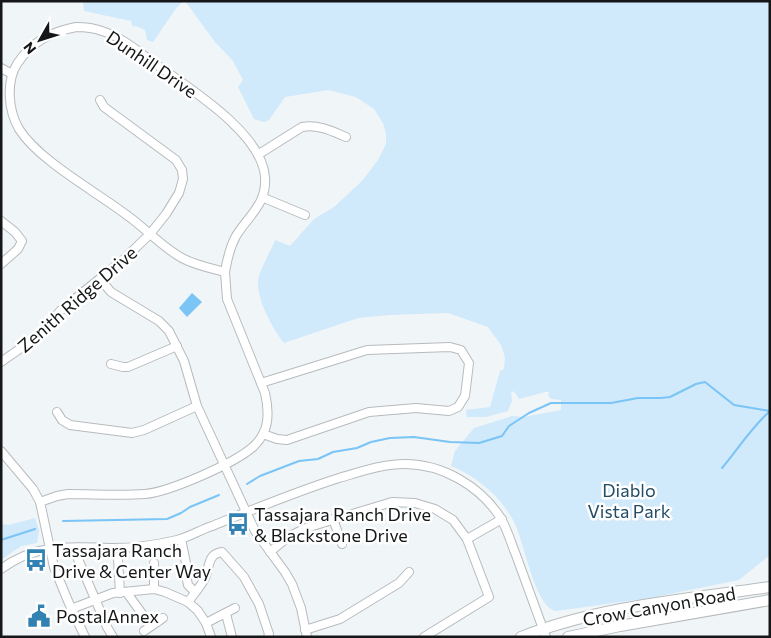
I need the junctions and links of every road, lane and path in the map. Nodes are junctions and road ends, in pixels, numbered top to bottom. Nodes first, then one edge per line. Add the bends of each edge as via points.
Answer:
1 (1, 68) edge
2 (12, 74) junction
3 (100, 100) dead end
4 (346, 137) dead end
5 (259, 154) junction
6 (264, 198) junction
7 (305, 215) dead end
8 (1, 221) edge
9 (150, 234) junction
10 (1, 264) edge
11 (225, 272) junction
12 (100, 279) junction
13 (177, 346) junction
14 (1, 362) edge
15 (111, 364) dead end
16 (261, 383) junction
17 (197, 406) junction
18 (57, 412) dead end
19 (263, 434) junction
20 (1, 451) edge
21 (224, 466) junction
22 (40, 502) junction
23 (246, 512) junction
24 (333, 519) junction
25 (502, 519) junction
26 (181, 539) junction
27 (467, 539) junction
28 (342, 544) dead end
29 (50, 548) junction
30 (270, 552) junction
31 (78, 559) dead end
32 (118, 559) dead end
33 (154, 563) dead end
34 (1, 569) edge
35 (410, 572) dead end
36 (770, 587) edge
37 (154, 589) junction
38 (195, 592) junction
39 (124, 593) junction
40 (94, 599) junction
41 (770, 600) edge
42 (188, 602) junction
43 (71, 608) junction
44 (235, 608) dead end
45 (226, 614) junction
46 (163, 618) dead end
47 (206, 623) junction
48 (306, 633) edge
49 (544, 633) edge
50 (85, 637) edge
51 (113, 637) edge
52 (211, 637) edge
53 (232, 637) edge
54 (268, 637) edge
55 (424, 637) edge
56 (521, 637) edge
57 (568, 637) edge

1 - 2 street
2 - 5 street, Dunhill Drive via 24,54 46,36 76,27 101,30 128,45 210,103 231,121
2 - 9 street, Dunhill Drive via 10,100 13,116 29,142
3 - 9 street, Zenith Ridge Drive via 104,107 176,160 182,170 179,193
4 - 5 street via 310,126
5 - 6 street, Dunhill Drive via 266,176
6 - 7 street
6 - 11 street via 236,236
8 - 10 street via 22,241
9 - 11 street, Dunhill Drive via 180,257
9 - 12 street, Zenith Ridge Drive
11 - 16 street via 227,299
12 - 13 street via 111,292 159,321
12 - 14 street, Zenith Ridge Drive via 61,310 37,337
13 - 15 street via 128,367
13 - 17 street
16 - 19 street via 268,406
16 - 19 street via 367,350 450,347 461,350 469,363 465,396 458,407 449,411 416,408 369,412 287,440
17 - 18 street via 132,433 70,425
17 - 21 street
19 - 21 street via 254,446
20 - 22 street
21 - 22 street via 155,492 68,494
21 - 23 street
22 - 29 street
23 - 25 street via 365,470 405,464 449,473 481,494
23 - 26 street
23 - 30 street
24 - 27 street via 392,502 415,503 436,509 452,520
24 - 28 street
24 - 30 street via 288,536
25 - 27 street
25 - 49 street
26 - 29 street via 134,547
26 - 38 street via 188,585
27 - 55 street via 489,597
29 - 34 street via 28,554
29 - 43 street via 54,567
30 - 48 street via 292,584
31 - 40 street
32 - 39 street
33 - 37 street
35 - 48 street via 399,584 340,619
36 - 49 main road, Crow Canyon Road via 606,613
37 - 39 street
37 - 42 street
38 - 42 street
38 - 54 street via 206,577 211,557 222,552 244,577 259,604
39 - 40 street
39 - 46 street via 147,629
40 - 43 street
40 - 51 street
41 - 57 main road, Crow Canyon Road
42 - 47 street
43 - 50 street
44 - 45 street
45 - 47 street
45 - 53 street
47 - 52 street
49 - 56 main road, Crow Canyon Road

